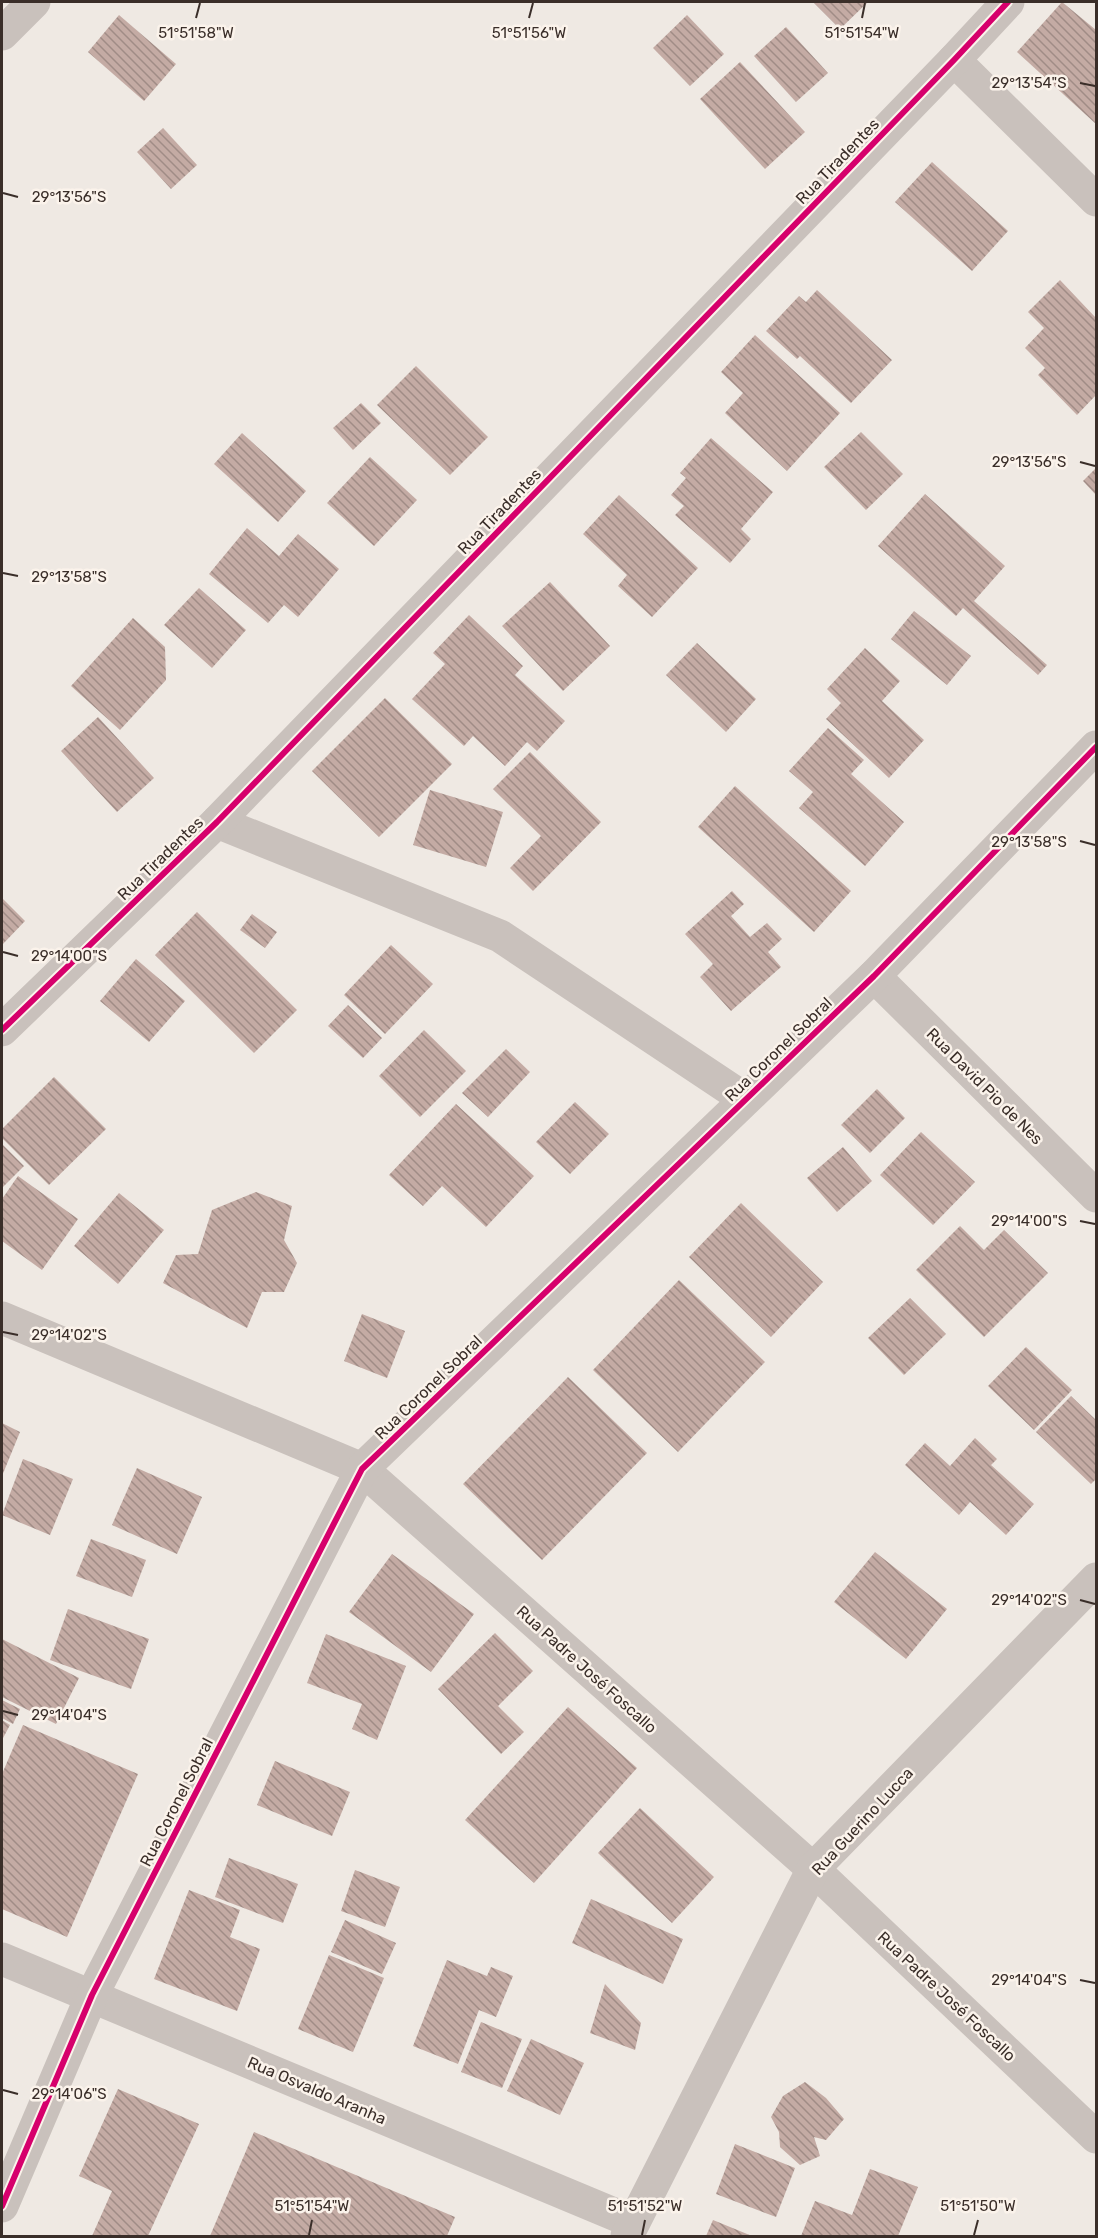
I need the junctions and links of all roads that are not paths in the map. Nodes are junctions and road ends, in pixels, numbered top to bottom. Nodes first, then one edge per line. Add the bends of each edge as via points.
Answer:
1 (34, 2) edge
2 (1008, 2) edge
3 (2, 34) edge
4 (954, 60) junction
5 (1096, 200) edge
6 (1096, 747) edge
7 (217, 822) junction
8 (874, 976) junction
9 (2, 1030) edge
10 (746, 1099) junction
11 (1096, 1196) edge
12 (2, 1318) edge
13 (362, 1469) junction
14 (1096, 1579) edge
15 (813, 1869) junction
16 (2, 1959) edge
17 (92, 1995) junction
18 (1096, 2138) edge
19 (2, 2206) edge
20 (630, 2229) edge

1 - 3 street
2 - 4 street, Rua Tiradentes
4 - 5 street
4 - 7 street, Rua Tiradentes
6 - 8 street, Rua Coronel Sobral
7 - 9 street, Rua Tiradentes
7 - 10 street via 500,936
8 - 10 street, Rua Coronel Sobral
8 - 11 street, Rua David Pio de Nes
10 - 13 street, Rua Coronel Sobral
12 - 13 street, Rua Padre José Foscallo
13 - 15 street, Rua Padre José Foscallo
13 - 17 street, Rua Coronel Sobral
14 - 15 street, Rua Guerino Lucca
15 - 18 street, Rua Padre José Foscallo
15 - 20 street, Rua Guerino Lucca
16 - 17 street, Rua Osvaldo Aranha
17 - 19 street, Rua Coronel Sobral
17 - 20 street, Rua Osvaldo Aranha

